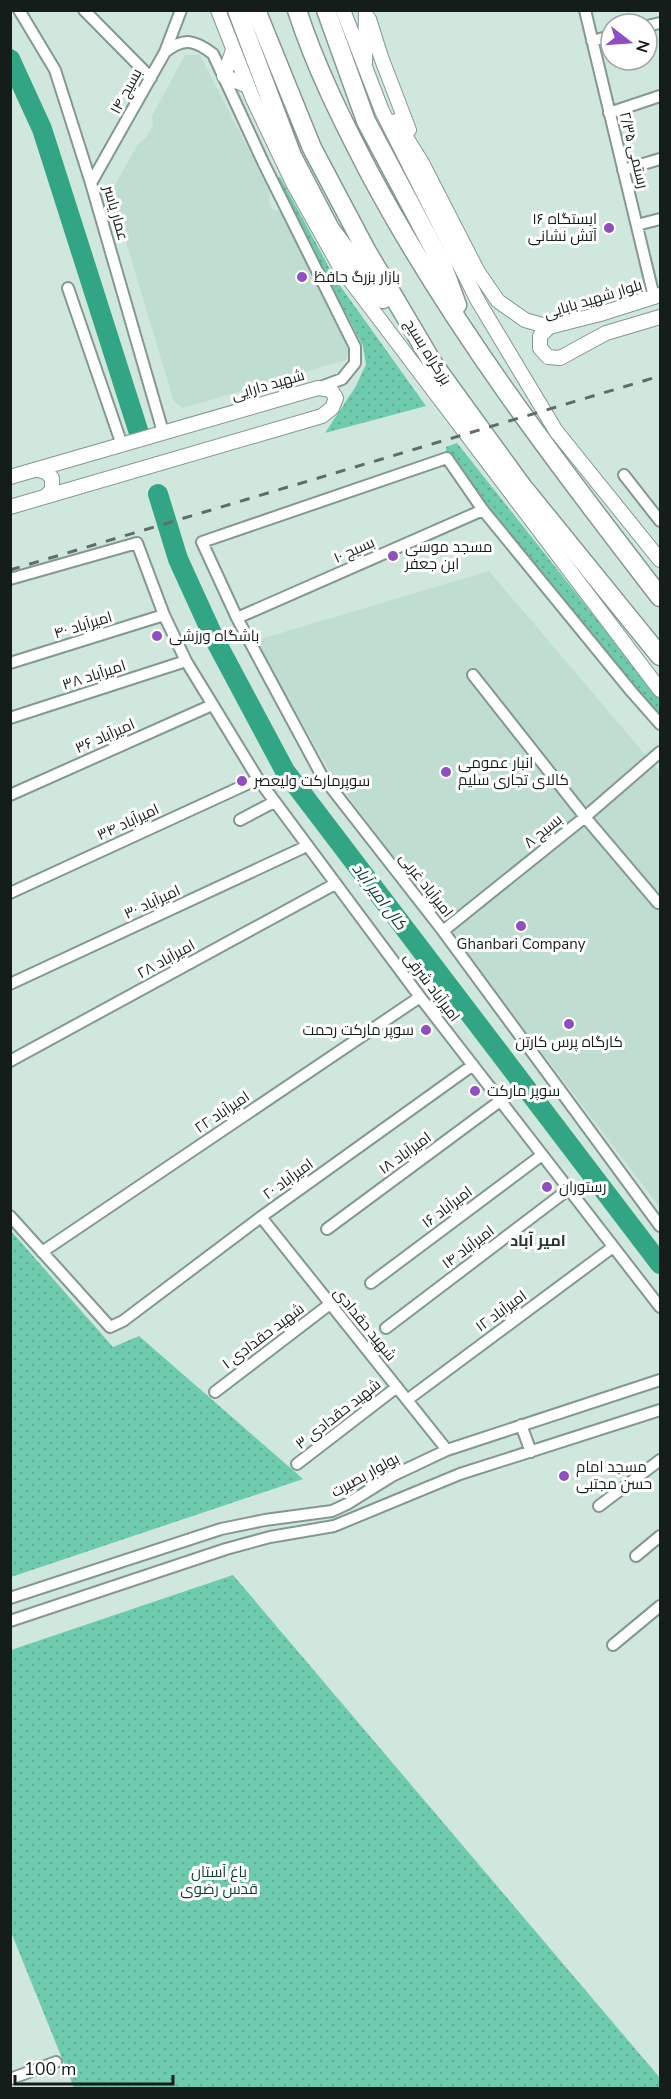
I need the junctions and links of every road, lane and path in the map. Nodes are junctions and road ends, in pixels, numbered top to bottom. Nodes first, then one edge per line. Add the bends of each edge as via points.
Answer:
1 (19, 10) edge
2 (84, 10) edge
3 (181, 10) edge
4 (218, 10) edge
5 (237, 10) edge
6 (256, 10) edge
7 (297, 10) edge
8 (326, 10) edge
9 (343, 10) edge
10 (366, 10) edge
11 (585, 10) edge
12 (599, 39) edge
13 (592, 41) junction
14 (233, 50) junction
15 (165, 52) junction
16 (365, 70) junction
17 (224, 76) junction
18 (151, 78) junction
19 (248, 86) junction
20 (660, 96) edge
21 (609, 112) junction
22 (660, 159) edge
23 (422, 163) junction
24 (623, 170) junction
25 (92, 183) junction
26 (660, 219) edge
27 (637, 225) junction
28 (69, 288) dead end
29 (657, 296) edge
30 (660, 317) edge
31 (549, 327) junction
32 (471, 341) junction
33 (434, 365) junction
34 (318, 388) junction
35 (163, 432) junction
36 (122, 445) junction
37 (38, 470) junction
38 (624, 475) dead end
39 (10, 477) edge
40 (46, 496) junction
41 (10, 507) edge
42 (483, 510) junction
43 (660, 521) edge
44 (660, 560) edge
45 (10, 579) edge
46 (660, 597) edge
47 (164, 615) junction
48 (237, 618) junction
49 (660, 656) edge
50 (186, 661) junction
51 (10, 663) edge
52 (474, 675) dead end
53 (660, 690) edge
54 (212, 705) junction
55 (10, 718) edge
56 (660, 724) edge
57 (660, 752) edge
58 (258, 779) junction
59 (10, 795) edge
60 (274, 802) junction
61 (585, 817) junction
62 (240, 820) dead end
63 (307, 846) junction
64 (335, 884) junction
65 (10, 892) edge
66 (658, 903) dead end
67 (443, 931) junction
68 (10, 984) edge
69 (420, 997) junction
70 (10, 1061) edge
71 (473, 1065) junction
72 (500, 1101) junction
73 (542, 1155) junction
74 (569, 1189) junction
75 (10, 1216) edge
76 (261, 1217) junction
77 (660, 1226) edge
78 (327, 1229) dead end
79 (613, 1247) junction
80 (42, 1252) junction
81 (370, 1283) dead end
82 (330, 1304) junction
83 (660, 1307) edge
84 (386, 1328) dead end
85 (660, 1380) edge
86 (397, 1388) junction
87 (215, 1392) dead end
88 (407, 1400) junction
89 (660, 1410) edge
90 (521, 1425) junction
91 (447, 1450) junction
92 (531, 1452) junction
93 (660, 1460) edge
94 (297, 1464) dead end
95 (599, 1506) dead end
96 (660, 1536) edge
97 (141, 1555) junction
98 (636, 1556) dead end
99 (149, 1575) junction
100 (10, 1598) edge
101 (660, 1606) edge
102 (10, 1621) edge
103 (612, 1645) dead end
104 (56, 2061) dead end
105 (10, 2079) edge

1 - 25 street, عمار یاسر via 56,70
2 - 18 street
3 - 15 street, بسیج ۱۴
4 - 14 main road
5 - 33 highway via 292,156 330,229
6 - 33 highway, بزرگراه بسیج via 312,148
7 - 32 highway via 347,130 384,201
8 - 32 highway via 366,121 441,264
9 - 16 main road
10 - 16 main road
10 - 23 main road
11 - 13 street, رستمی ۲/۳۵
12 - 13 street
13 - 21 street, رستمی ۲/۳۵
14 - 17 main road
14 - 19 main road
15 - 17 street via 186,41 202,45 213,54
15 - 18 street, بسیج ۱۴
16 - 23 main road
16 - 44 main road via 478,302 536,401
17 - 19 main road
17 - 34 street via 355,347 355,363 342,379
18 - 25 street, بسیج ۱۴
19 - 53 main road via 293,183 340,267
20 - 21 street
21 - 24 street, رستمی ۲/۳۵
22 - 24 street
23 - 31 main road via 478,272 498,301 525,320
24 - 27 street, رستمی ۲/۳۵
25 - 35 street, عمار یاسر
26 - 27 street
27 - 29 street, رستمی ۲/۳۵
28 - 36 street
29 - 31 main road, بلوار شهید بابایی
30 - 31 main road, بلوار شهید بابایی via 606,333 554,359 540,348 540,336
32 - 46 highway via 554,460
33 - 49 highway, بزرگراه بسیج via 522,486
34 - 35 main road, شهید دارایی
34 - 40 main road, شهید دارایی via 332,390 336,398 322,416
35 - 36 main road, شهید دارایی
36 - 37 main road, شهید دارایی
37 - 39 main road, شهید دارایی
37 - 40 main road via 52,478 52,489
38 - 43 street
40 - 41 main road, شهید دارایی
42 - 48 street, بسیج ۱۰
42 - 48 street, امیرآباد غربی via 447,458 202,542
42 - 56 street
45 - 47 street, امیرآباد شرقی via 137,543
47 - 50 street, امیرآباد شرقی
47 - 51 street, امیرآباد ۴۰
48 - 67 street, امیرآباد غربی via 322,776
50 - 54 street, امیرآباد شرقی
50 - 55 street, امیرآباد ۳۸
52 - 61 street
54 - 58 street, امیرآباد شرقی
54 - 59 street, امیرآباد ۳۶
57 - 61 street, بسیج ۸
58 - 60 street, امیرآباد شرقی
58 - 65 street, امیرآباد ۳۴
60 - 62 street
60 - 63 street, امیرآباد شرقی
61 - 66 street
61 - 67 street, بسیج ۸
63 - 64 street, امیرآباد شرقی
63 - 68 street, امیرآباد ۳۰
64 - 69 street, امیرآباد شرقی
64 - 70 street, امیرآباد ۲۸
67 - 77 street, امیرآباد غربی
69 - 71 street, امیرآباد شرقی
69 - 80 street, امیرآباد ۲۲
71 - 72 street, امیرآباد شرقی
71 - 76 street, امیرآباد ۲۰
72 - 73 street, امیرآباد شرقی
72 - 78 street, امیرآباد ۱۸
73 - 74 street, امیرآباد شرقی
73 - 81 street, امیرآباد ۱۶
74 - 79 street, امیرآباد شرقی
74 - 84 street, امیرآباد ۱۴
75 - 80 street
76 - 80 street, امیرآباد ۲۰ via 110,1327
76 - 82 street, شهید حقدادی
79 - 83 street, امیرآباد شرقی
79 - 88 street, امیرآباد ۱۲
82 - 86 street, شهید حقدادی
82 - 87 street, شهید حقدادی ۱
85 - 90 street, بولوار بصیرت
86 - 88 street, شهید حقدادی
86 - 94 street, شهید حقدادی ۳
88 - 91 street, شهید حقدادی
89 - 92 street
90 - 91 street, بولوار بصیرت
90 - 92 street
91 - 97 street, بولوار بصیرت via 332,1510 221,1529
92 - 99 street via 439,1482 334,1526 270,1537
93 - 95 street
96 - 98 street
97 - 99 street
97 - 100 street, بولوار بصیرت
99 - 102 street
101 - 103 street
104 - 105 street

